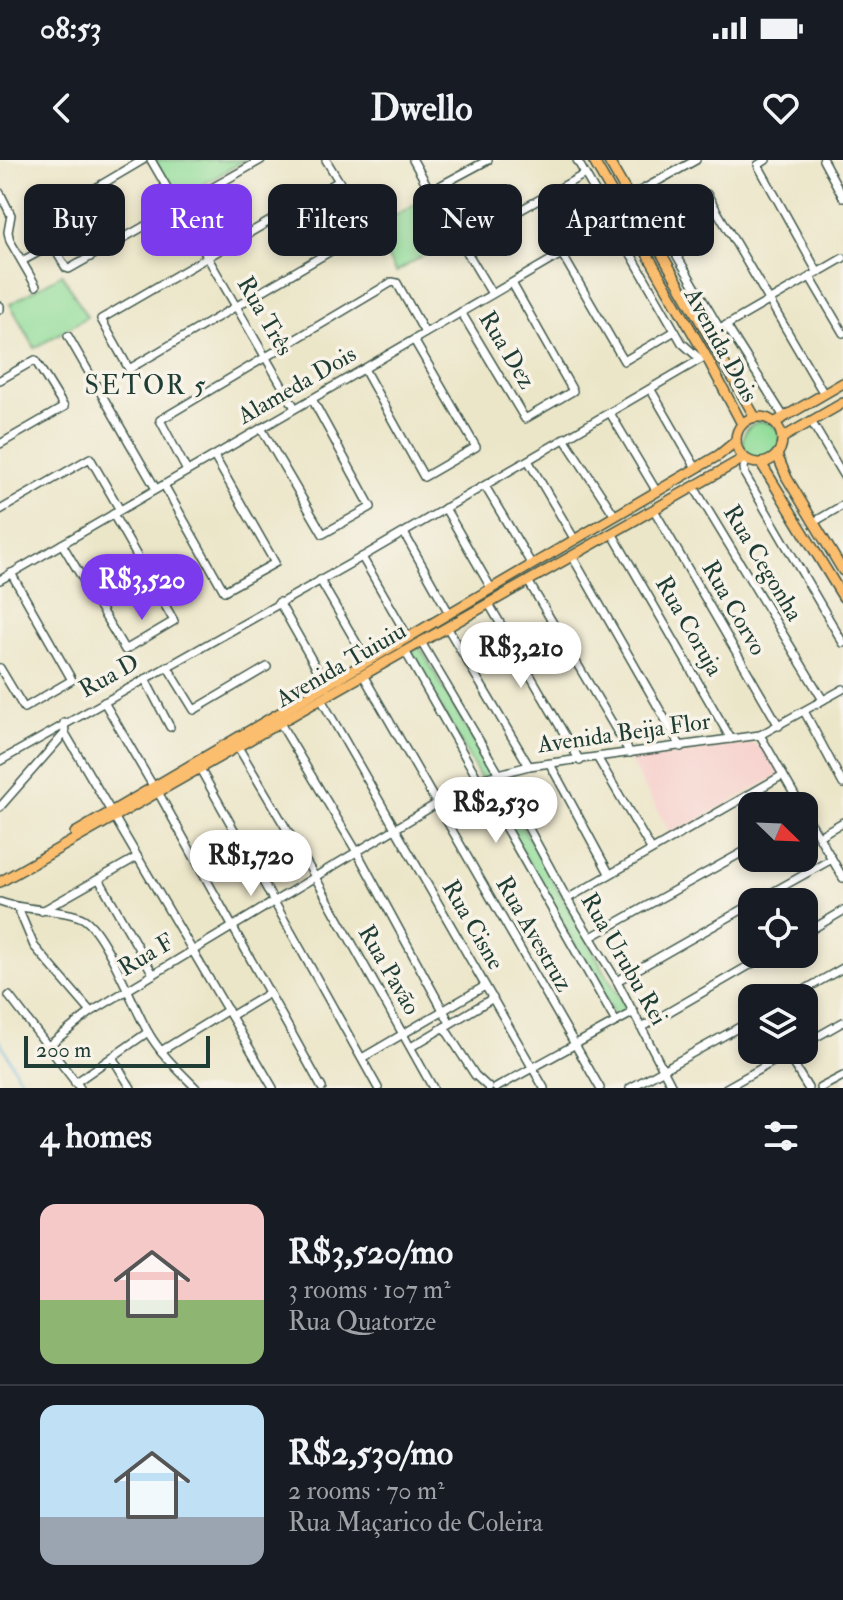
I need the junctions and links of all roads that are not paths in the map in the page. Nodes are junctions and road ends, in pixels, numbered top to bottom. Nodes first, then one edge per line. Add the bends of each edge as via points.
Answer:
1 (143, 160) edge
2 (151, 160) edge
3 (261, 160) edge
4 (326, 160) edge
5 (413, 160) edge
6 (488, 160) edge
7 (577, 160) edge
8 (593, 160) edge
9 (608, 160) edge
10 (696, 160) edge
11 (766, 160) edge
12 (823, 160) edge
13 (585, 174) junction
14 (339, 181) junction
15 (102, 184) edge
16 (164, 184) edge
17 (220, 184) edge
18 (591, 184) edge
19 (607, 184) edge
20 (622, 184) edge
21 (653, 184) edge
22 (0, 193) edge
23 (843, 197) edge
24 (31, 256) edge
25 (58, 256) edge
26 (92, 256) edge
27 (559, 256) edge
28 (563, 256) edge
29 (632, 256) edge
30 (647, 256) edge
31 (663, 256) edge
32 (208, 257) junction
33 (843, 258) edge
34 (22, 261) junction
35 (814, 275) junction
36 (512, 283) junction
37 (36, 286) dead end
38 (492, 294) junction
39 (770, 300) junction
40 (236, 308) junction
41 (461, 312) junction
42 (723, 327) junction
43 (675, 331) junction
44 (425, 333) junction
45 (843, 333) edge
46 (68, 336) dead end
47 (708, 336) junction
48 (414, 340) junction
49 (266, 357) junction
50 (703, 358) junction
51 (364, 369) junction
52 (0, 380) edge
53 (843, 383) edge
54 (651, 390) junction
55 (824, 394) junction
56 (312, 399) junction
57 (843, 403) edge
58 (295, 408) junction
59 (610, 413) junction
60 (755, 417) junction
61 (784, 417) junction
62 (811, 421) junction
63 (774, 423) junction
64 (742, 424) junction
65 (261, 428) junction
66 (564, 438) junction
67 (782, 438) junction
68 (736, 441) junction
69 (0, 444) edge
70 (777, 455) junction
71 (214, 456) junction
72 (745, 459) junction
73 (529, 462) junction
74 (761, 463) junction
75 (696, 468) junction
76 (187, 471) junction
77 (843, 475) edge
78 (164, 485) junction
79 (485, 486) junction
80 (694, 487) junction
81 (156, 489) junction
82 (657, 492) junction
83 (843, 505) edge
84 (445, 508) junction
85 (0, 510) edge
86 (654, 510) junction
87 (117, 512) junction
88 (615, 516) junction
89 (814, 522) junction
90 (404, 533) junction
91 (612, 533) junction
92 (575, 540) junction
93 (62, 544) junction
94 (572, 556) junction
95 (362, 557) junction
96 (532, 565) junction
97 (843, 571) edge
98 (11, 573) junction
99 (511, 577) junction
100 (0, 580) edge
101 (320, 580) junction
102 (528, 581) junction
103 (491, 588) junction
104 (516, 588) junction
105 (843, 597) edge
106 (279, 602) junction
107 (489, 604) junction
108 (449, 613) junction
109 (447, 627) junction
110 (408, 637) junction
111 (421, 642) junction
112 (843, 643) edge
113 (405, 651) junction
114 (367, 661) junction
115 (167, 666) junction
116 (267, 667) dead end
117 (0, 668) edge
118 (363, 675) junction
119 (145, 679) junction
120 (326, 685) junction
121 (843, 689) edge
122 (321, 699) junction
123 (823, 700) junction
124 (104, 702) junction
125 (307, 702) junction
126 (804, 711) junction
127 (64, 723) junction
128 (280, 723) junction
129 (779, 726) junction
130 (170, 727) dead end
131 (65, 733) junction
132 (760, 735) junction
133 (731, 739) junction
134 (238, 747) junction
135 (681, 747) junction
136 (630, 753) junction
137 (597, 757) junction
138 (0, 761) edge
139 (580, 761) junction
140 (550, 764) junction
141 (198, 765) junction
142 (529, 766) junction
143 (498, 772) junction
144 (783, 775) junction
145 (476, 780) junction
146 (843, 784) edge
147 (155, 789) junction
148 (793, 792) edge
149 (436, 805) junction
150 (0, 807) edge
151 (112, 814) junction
152 (843, 822) edge
153 (395, 829) junction
154 (819, 836) joint
155 (651, 849) junction
156 (357, 852) junction
157 (738, 855) edge
158 (137, 857) junction
159 (832, 859) junction
160 (609, 873) junction
161 (0, 875) edge
162 (315, 877) junction
163 (843, 878) edge
164 (99, 879) junction
165 (0, 882) edge
166 (781, 888) edge
167 (567, 899) junction
168 (275, 901) junction
169 (0, 902) edge
170 (18, 908) junction
171 (41, 911) junction
172 (843, 911) edge
173 (738, 912) edge
174 (234, 926) junction
175 (818, 926) edge
176 (591, 937) junction
177 (192, 951) junction
178 (745, 968) edge
179 (843, 968) edge
180 (153, 974) junction
181 (617, 981) junction
182 (815, 984) edge
183 (485, 986) junction
184 (128, 989) junction
185 (269, 993) junction
186 (9, 996) dead end
187 (493, 998) junction
188 (443, 1011) junction
189 (91, 1012) junction
190 (634, 1012) junction
191 (230, 1013) junction
192 (616, 1022) junction
193 (843, 1022) edge
194 (447, 1025) junction
195 (641, 1028) junction
196 (738, 1028) edge
197 (148, 1032) junction
198 (403, 1034) junction
199 (818, 1036) edge
200 (575, 1045) junction
201 (47, 1047) junction
202 (411, 1047) junction
203 (161, 1051) junction
204 (112, 1057) junction
205 (362, 1058) junction
206 (769, 1064) edge
207 (796, 1064) edge
208 (533, 1068) junction
209 (662, 1071) junction
210 (843, 1076) edge
211 (78, 1085) edge
212 (131, 1088) edge
213 (196, 1088) edge
214 (273, 1088) edge
215 (322, 1088) edge
216 (378, 1088) edge
217 (433, 1088) edge
218 (489, 1088) edge
219 (496, 1088) edge
220 (544, 1088) edge
221 (600, 1088) edge
222 (630, 1088) edge
223 (673, 1088) edge
224 (726, 1088) edge
225 (808, 1088) edge
226 (820, 1088) edge

1 - 15 street
2 - 16 street, Rua Três
3 - 17 street
4 - 14 street
5 - 6 street via 434,189
7 - 13 street
8 - 19 main road, Avenida Dois
9 - 20 main road, Avenida Dois
10 - 21 street
11 - 35 street via 758,165
12 - 23 street
13 - 18 street
13 - 38 street via 465,241
14 - 32 street
14 - 40 street via 365,230
22 - 34 street via 11,215 10,241
24 - 34 street
25 - 26 street via 69,269
27 - 36 street, Alameda Dois
28 - 43 street via 624,361
29 - 43 street
30 - 50 main road, Avenida Dois
31 - 47 main road, Avenida Dois
32 - 40 street, Rua Três
32 - 40 street via 101,319 129,369
33 - 35 street
34 - 37 street
35 - 39 street
35 - 45 street
36 - 38 street, Alameda Dois
36 - 41 street, Rua Dez via 573,391 525,419
38 - 41 street, Alameda Dois
39 - 42 street
39 - 42 street via 707,194 657,222
39 - 55 street
40 - 49 street, Rua Três
41 - 44 street, Alameda Dois
42 - 47 street
42 - 61 street
43 - 50 street
44 - 48 street, Alameda Dois
44 - 49 street via 393,282
46 - 81 street
47 - 60 main road, Avenida Dois
48 - 51 street, Alameda Dois
48 - 51 street via 476,447 424,477
49 - 58 street, Rua Três
49 - 76 street via 160,420
50 - 54 street, Rua D
50 - 64 main road, Avenida Dois
51 - 56 street, Alameda Dois
52 - 69 street via 35,360 64,407
53 - 55 main road
54 - 59 street, Rua D
54 - 75 street
55 - 61 main road
56 - 58 street, Alameda Dois
56 - 65 street via 371,507 323,534
57 - 62 main road
58 - 65 street, Alameda Dois
59 - 66 street, Rua D
59 - 82 street
60 - 63 main road
60 - 64 main road
61 - 63 main road
62 - 67 main road
62 - 77 street
63 - 67 main road
64 - 68 main road
65 - 71 street, Alameda Dois
66 - 73 street, Rua D
66 - 88 street
67 - 70 main road
68 - 72 main road
68 - 75 main road, Avenida Tuiuiu
70 - 74 main road
70 - 89 main road
71 - 76 street, Alameda Dois
71 - 78 street via 275,563 224,591
72 - 74 main road
72 - 80 main road, Avenida Tuiuiu
72 - 112 street via 745,475
73 - 79 street, Rua D
73 - 92 street
74 - 105 main road
75 - 82 main road, Avenida Tuiuiu
76 - 78 street, Alameda Dois
78 - 81 street, Alameda Dois
79 - 84 street, Rua D
79 - 96 street
80 - 86 main road, Avenida Tuiuiu
80 - 123 street, Rua Cegonha
81 - 87 street, Alameda Dois
82 - 88 main road, Avenida Tuiuiu
83 - 89 street
84 - 90 street, Rua D
84 - 103 street
85 - 87 street via 90,458
86 - 91 main road, Avenida Tuiuiu
86 - 129 street, Rua Corvo
87 - 93 street, Alameda Dois
87 - 93 street via 174,621 125,650
88 - 92 main road, Avenida Tuiuiu
89 - 97 main road
90 - 95 street, Rua D
90 - 108 street
91 - 94 main road, Avenida Tuiuiu
91 - 133 street, Rua Coruja
92 - 96 main road, Avenida Tuiuiu
93 - 98 street, Alameda Dois
94 - 102 main road, Avenida Tuiuiu
94 - 135 street
95 - 101 street, Rua D
95 - 110 street
96 - 99 main road, Avenida Tuiuiu
98 - 100 street, Alameda Dois
98 - 117 street via 72,680 24,708
99 - 103 main road, Avenida Tuiuiu
99 - 104 main road
101 - 106 street, Rua D
101 - 114 street
102 - 104 main road, Avenida Tuiuiu
102 - 136 street
103 - 108 main road, Avenida Tuiuiu
104 - 107 main road, Avenida Tuiuiu
106 - 115 street, Rua D
106 - 120 street
107 - 109 main road, Avenida Tuiuiu
107 - 139 street
108 - 110 main road, Avenida Tuiuiu
109 - 111 main road, Avenida Tuiuiu
109 - 142 street
110 - 114 main road, Avenida Tuiuiu
111 - 113 main road, Avenida Tuiuiu
111 - 143 street, Rua Urubu Rei
113 - 118 main road, Avenida Tuiuiu
113 - 145 street
114 - 120 main road, Avenida Tuiuiu
115 - 116 street via 194,710
115 - 119 street, Rua D
118 - 122 main road, Avenida Tuiuiu
118 - 149 street, Rua Avestruz
119 - 124 street, Rua D
119 - 130 street
120 - 125 main road, Avenida Tuiuiu
121 - 123 street, Avenida Beija Flor
122 - 125 main road, Avenida Tuiuiu
122 - 153 street, Rua Cisne
123 - 126 street, Avenida Beija Flor
124 - 127 street, Rua D
124 - 147 street
125 - 128 main road, Avenida Tuiuiu
125 - 141 main road, Avenida Tuiuiu
126 - 129 street, Avenida Beija Flor
126 - 146 street
127 - 131 street
127 - 138 street, Rua D
128 - 134 main road, Avenida Tuiuiu
128 - 156 street
129 - 132 street, Avenida Beija Flor
131 - 150 street
131 - 151 street
132 - 133 street, Avenida Beija Flor
132 - 144 street
133 - 135 street, Avenida Beija Flor
134 - 141 main road, Avenida Tuiuiu
134 - 162 street, Rua Pavão
135 - 136 street, Avenida Beija Flor
136 - 137 street, Avenida Beija Flor
137 - 139 street, Avenida Beija Flor
137 - 155 street
139 - 140 street, Avenida Beija Flor
140 - 142 street, Avenida Beija Flor
140 - 160 street
141 - 147 main road, Avenida Tuiuiu
141 - 168 street
142 - 143 street, Avenida Beija Flor
143 - 145 street, Avenida Beija Flor
143 - 167 street, Rua Urubu Rei
144 - 148 street
144 - 155 street
145 - 149 street, Rua F
145 - 192 street
147 - 151 main road, Avenida Tuiuiu
147 - 174 street
149 - 153 street, Rua F
149 - 200 street, Rua Avestruz
151 - 158 street
151 - 161 main road, Avenida Tuiuiu
151 - 165 main road, Avenida Tuiuiu
152 - 154 street
153 - 156 street, Rua F
153 - 183 street, Rua Cisne
154 - 159 street
155 - 160 street
156 - 162 street, Rua F
156 - 188 street
157 - 176 street
158 - 164 street
158 - 177 street
159 - 163 street
159 - 166 street
160 - 167 street
162 - 168 street, Rua F
162 - 198 street, Rua Pavão
164 - 171 street
164 - 180 street
167 - 176 street, Rua Urubu Rei
168 - 174 street, Rua F
168 - 205 street
169 - 170 street
170 - 171 street
170 - 189 street via 34,946
171 - 184 street via 86,920
172 - 175 street
173 - 181 street
174 - 177 street, Rua F
174 - 185 street
176 - 181 street, Rua Urubu Rei
177 - 180 street, Rua F
177 - 191 street
178 - 195 street
179 - 182 street
180 - 184 street, Rua F
181 - 190 street, Rua Urubu Rei
183 - 187 street, Rua Cisne
183 - 188 street
184 - 189 street, Rua F
184 - 197 street
185 - 191 street
185 - 215 street
186 - 201 street
187 - 194 street
187 - 208 street, Rua Cisne
188 - 194 street
188 - 198 street
189 - 201 street, Rua F
190 - 192 street
190 - 195 street, Rua Urubu Rei
191 - 203 street
191 - 214 street
192 - 200 street
193 - 199 street
194 - 202 street
194 - 218 street via 475,1075
195 - 209 street, Rua Urubu Rei
196 - 209 street
197 - 203 street
197 - 204 street
198 - 202 street, Rua Pavão
198 - 205 street
200 - 208 street
200 - 221 street, Rua Avestruz
201 - 211 street
202 - 217 street, Rua Pavão
203 - 213 street
204 - 211 street
204 - 212 street
205 - 216 street
206 - 224 street
207 - 225 street
208 - 219 street
208 - 220 street, Rua Cisne
209 - 222 street
209 - 223 street, Rua Urubu Rei
210 - 226 street

